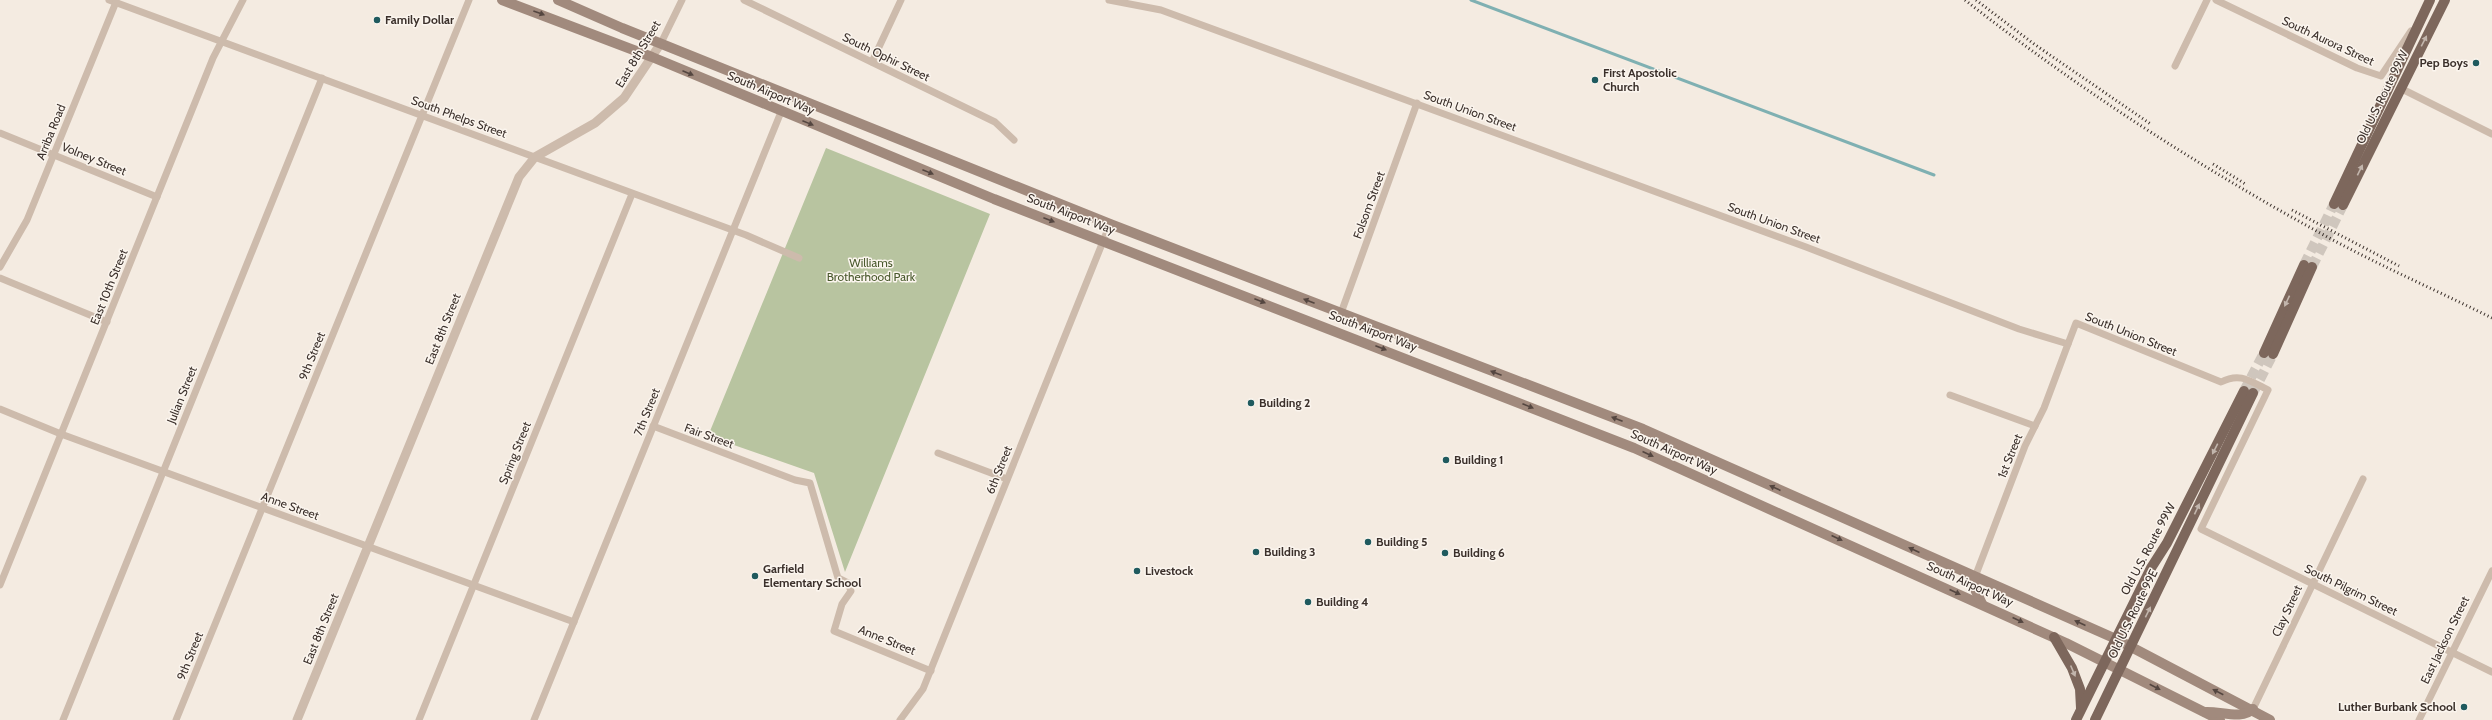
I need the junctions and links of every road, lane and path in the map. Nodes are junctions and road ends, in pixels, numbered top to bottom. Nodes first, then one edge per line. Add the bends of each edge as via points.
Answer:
1 (243, 0) edge
2 (469, 0) edge
3 (502, 0) edge
4 (558, 0) edge
5 (682, 0) edge
6 (744, 0) edge
7 (902, 0) edge
8 (1109, 0) edge
9 (2207, 0) edge
10 (2216, 0) edge
11 (2430, 0) edge
12 (2445, 0) edge
13 (112, 1) edge
14 (2426, 10) junction
15 (222, 41) junction
16 (661, 43) junction
17 (652, 58) junction
18 (872, 62) junction
19 (2175, 66) dead end
20 (322, 78) junction
21 (2400, 88) junction
22 (1417, 103) junction
23 (781, 112) junction
24 (422, 115) junction
25 (0, 133) edge
26 (2492, 134) edge
27 (1014, 140) dead end
28 (54, 155) junction
29 (535, 157) junction
30 (632, 194) junction
31 (157, 197) junction
32 (1110, 224) junction
33 (733, 231) junction
34 (1103, 241) junction
35 (799, 258) dead end
36 (2308, 266) tunnel mouth
37 (0, 267) edge
38 (0, 278) edge
39 (1341, 313) junction
40 (107, 322) junction
41 (2068, 344) junction
42 (2268, 353) tunnel mouth
43 (1950, 395) dead end
44 (0, 409) edge
45 (2244, 412) joint
46 (653, 426) junction
47 (2035, 426) junction
48 (61, 434) junction
49 (938, 454) dead end
50 (163, 472) junction
51 (2363, 478) dead end
52 (1007, 479) junction
53 (263, 508) junction
54 (2201, 529) joint
55 (367, 546) junction
56 (2492, 570) edge
57 (1975, 577) junction
58 (0, 584) edge
59 (2312, 584) junction
60 (474, 585) junction
61 (1982, 604) junction
62 (574, 622) junction
63 (834, 631) joint
64 (2054, 637) junction
65 (2116, 639) junction
66 (2131, 647) junction
67 (2452, 652) junction
68 (2105, 661) junction
69 (2120, 669) junction
70 (931, 670) junction
71 (2492, 672) edge
72 (2253, 709) junction
73 (2081, 710) junction
74 (2204, 712) junction
75 (63, 720) edge
76 (176, 720) edge
77 (297, 720) edge
78 (419, 720) edge
79 (534, 720) edge
80 (900, 720) edge
81 (2076, 720) edge
82 (2095, 720) edge
83 (2220, 720) edge
84 (2270, 720) edge
85 (2419, 720) edge

1 - 15 street, East 10th Street
2 - 24 street, 9th Street
3 -> 17 main road, South Airport Way
4 - 16 main road, South Airport Way
5 - 16 street, East 8th Street
6 - 18 street, South Ophir Street
7 - 18 street
8 - 22 street, South Union Street via 1161,10
9 - 19 street
10 - 14 street, South Aurora Street via 2357,68 2381,76
11 - 14 main road, Old U.S. Route 99W
21 -> 12 main road, Old U.S. Route 99W
13 - 15 street, South Phelps Street
13 - 28 street, Arriba Road
14 -> 21 main road, Old U.S. Route 99W via 2339,205
15 - 20 street, South Phelps Street
15 - 31 street, East 10th Street
16 - 17 street, East 8th Street
16 - 32 main road, South Airport Way
17 -> 23 main road, South Airport Way
17 - 29 street, East 8th Street via 633,88 608,113
18 - 27 street, South Ophir Street via 995,122
20 - 24 street, South Phelps Street
20 - 50 street, Julian Street
21 - 26 street
22 - 39 street, Folsom Street
22 - 41 street, South Union Street via 2019,329
23 - 33 street, 7th Street
23 -> 34 main road, South Airport Way
24 - 29 street, South Phelps Street
24 - 53 street, 9th Street
25 - 28 street, Volney Street
28 - 31 street, Volney Street
28 - 37 street, Arriba Road via 28,220
29 - 30 street, South Phelps Street
29 - 55 street, East 8th Street via 514,186
30 - 33 street, South Phelps Street
30 - 60 street, Spring Street
31 - 40 street, East 10th Street
32 - 34 street, 6th Street
39 -> 32 main road, South Airport Way
33 - 35 street, South Phelps Street
33 - 46 street, 7th Street
34 - 52 street, 6th Street
34 -> 61 main road, South Airport Way via 1634,448
36 - 42 main road
38 - 40 street
57 -> 39 main road, South Airport Way via 1642,429
40 - 48 street, East 10th Street
41 - 47 street, 1st Street
41 - 54 street, South Union Street via 2076,323 2221,382 2236,376 2268,390
43 - 47 street
44 - 48 street, Anne Street
45 -> 65 main road, Old U.S. Route 99W via 2248,392
66 -> 45 main road, Old U.S. Route 99E
46 - 62 street, 7th Street
46 - 63 street, Fair Street via 810,483 838,578 848,583 851,592 842,604
47 - 57 street, 1st Street
48 - 50 street, Anne Street
48 - 58 street, East 10th Street
49 - 52 street
50 - 53 street, Anne Street
50 - 75 street, Julian Street
51 - 59 street, Clay Street
52 - 70 street, 6th Street
53 - 55 street, Anne Street
53 - 76 street, 9th Street
54 - 59 street, South Pilgrim Street
55 - 60 street, Anne Street
55 - 77 street, East 8th Street
56 - 67 street, East Jackson Street
57 - 61 main road via 1974,587
65 -> 57 main road, South Airport Way
59 - 67 street, South Pilgrim Street
59 - 72 street, Clay Street
60 - 62 street, Anne Street
60 - 78 street, Spring Street
61 -> 64 main road, South Airport Way
62 - 79 street, 7th Street
63 - 70 street, Anne Street
64 - 68 main road, South Airport Way
64 -> 73 main road via 2072,667 2080,689
65 - 66 main road, South Airport Way
65 - 68 main road, Old U.S. Route 99W
66 - 69 main road, Old U.S. Route 99E
72 -> 66 main road, South Airport Way
67 - 71 street, South Pilgrim Street
67 - 85 street, East Jackson Street
68 - 69 main road, South Airport Way
68 - 73 main road, Old U.S. Route 99W
69 -> 74 main road, South Airport Way
69 - 82 main road, Old U.S. Route 99E
70 - 80 street, 6th Street via 923,689
72 - 74 main road via 2248,715 2238,716 2220,711
72 - 84 main road, South Airport Way
73 - 81 main road, Old U.S. Route 99W
74 - 83 main road, South Airport Way

